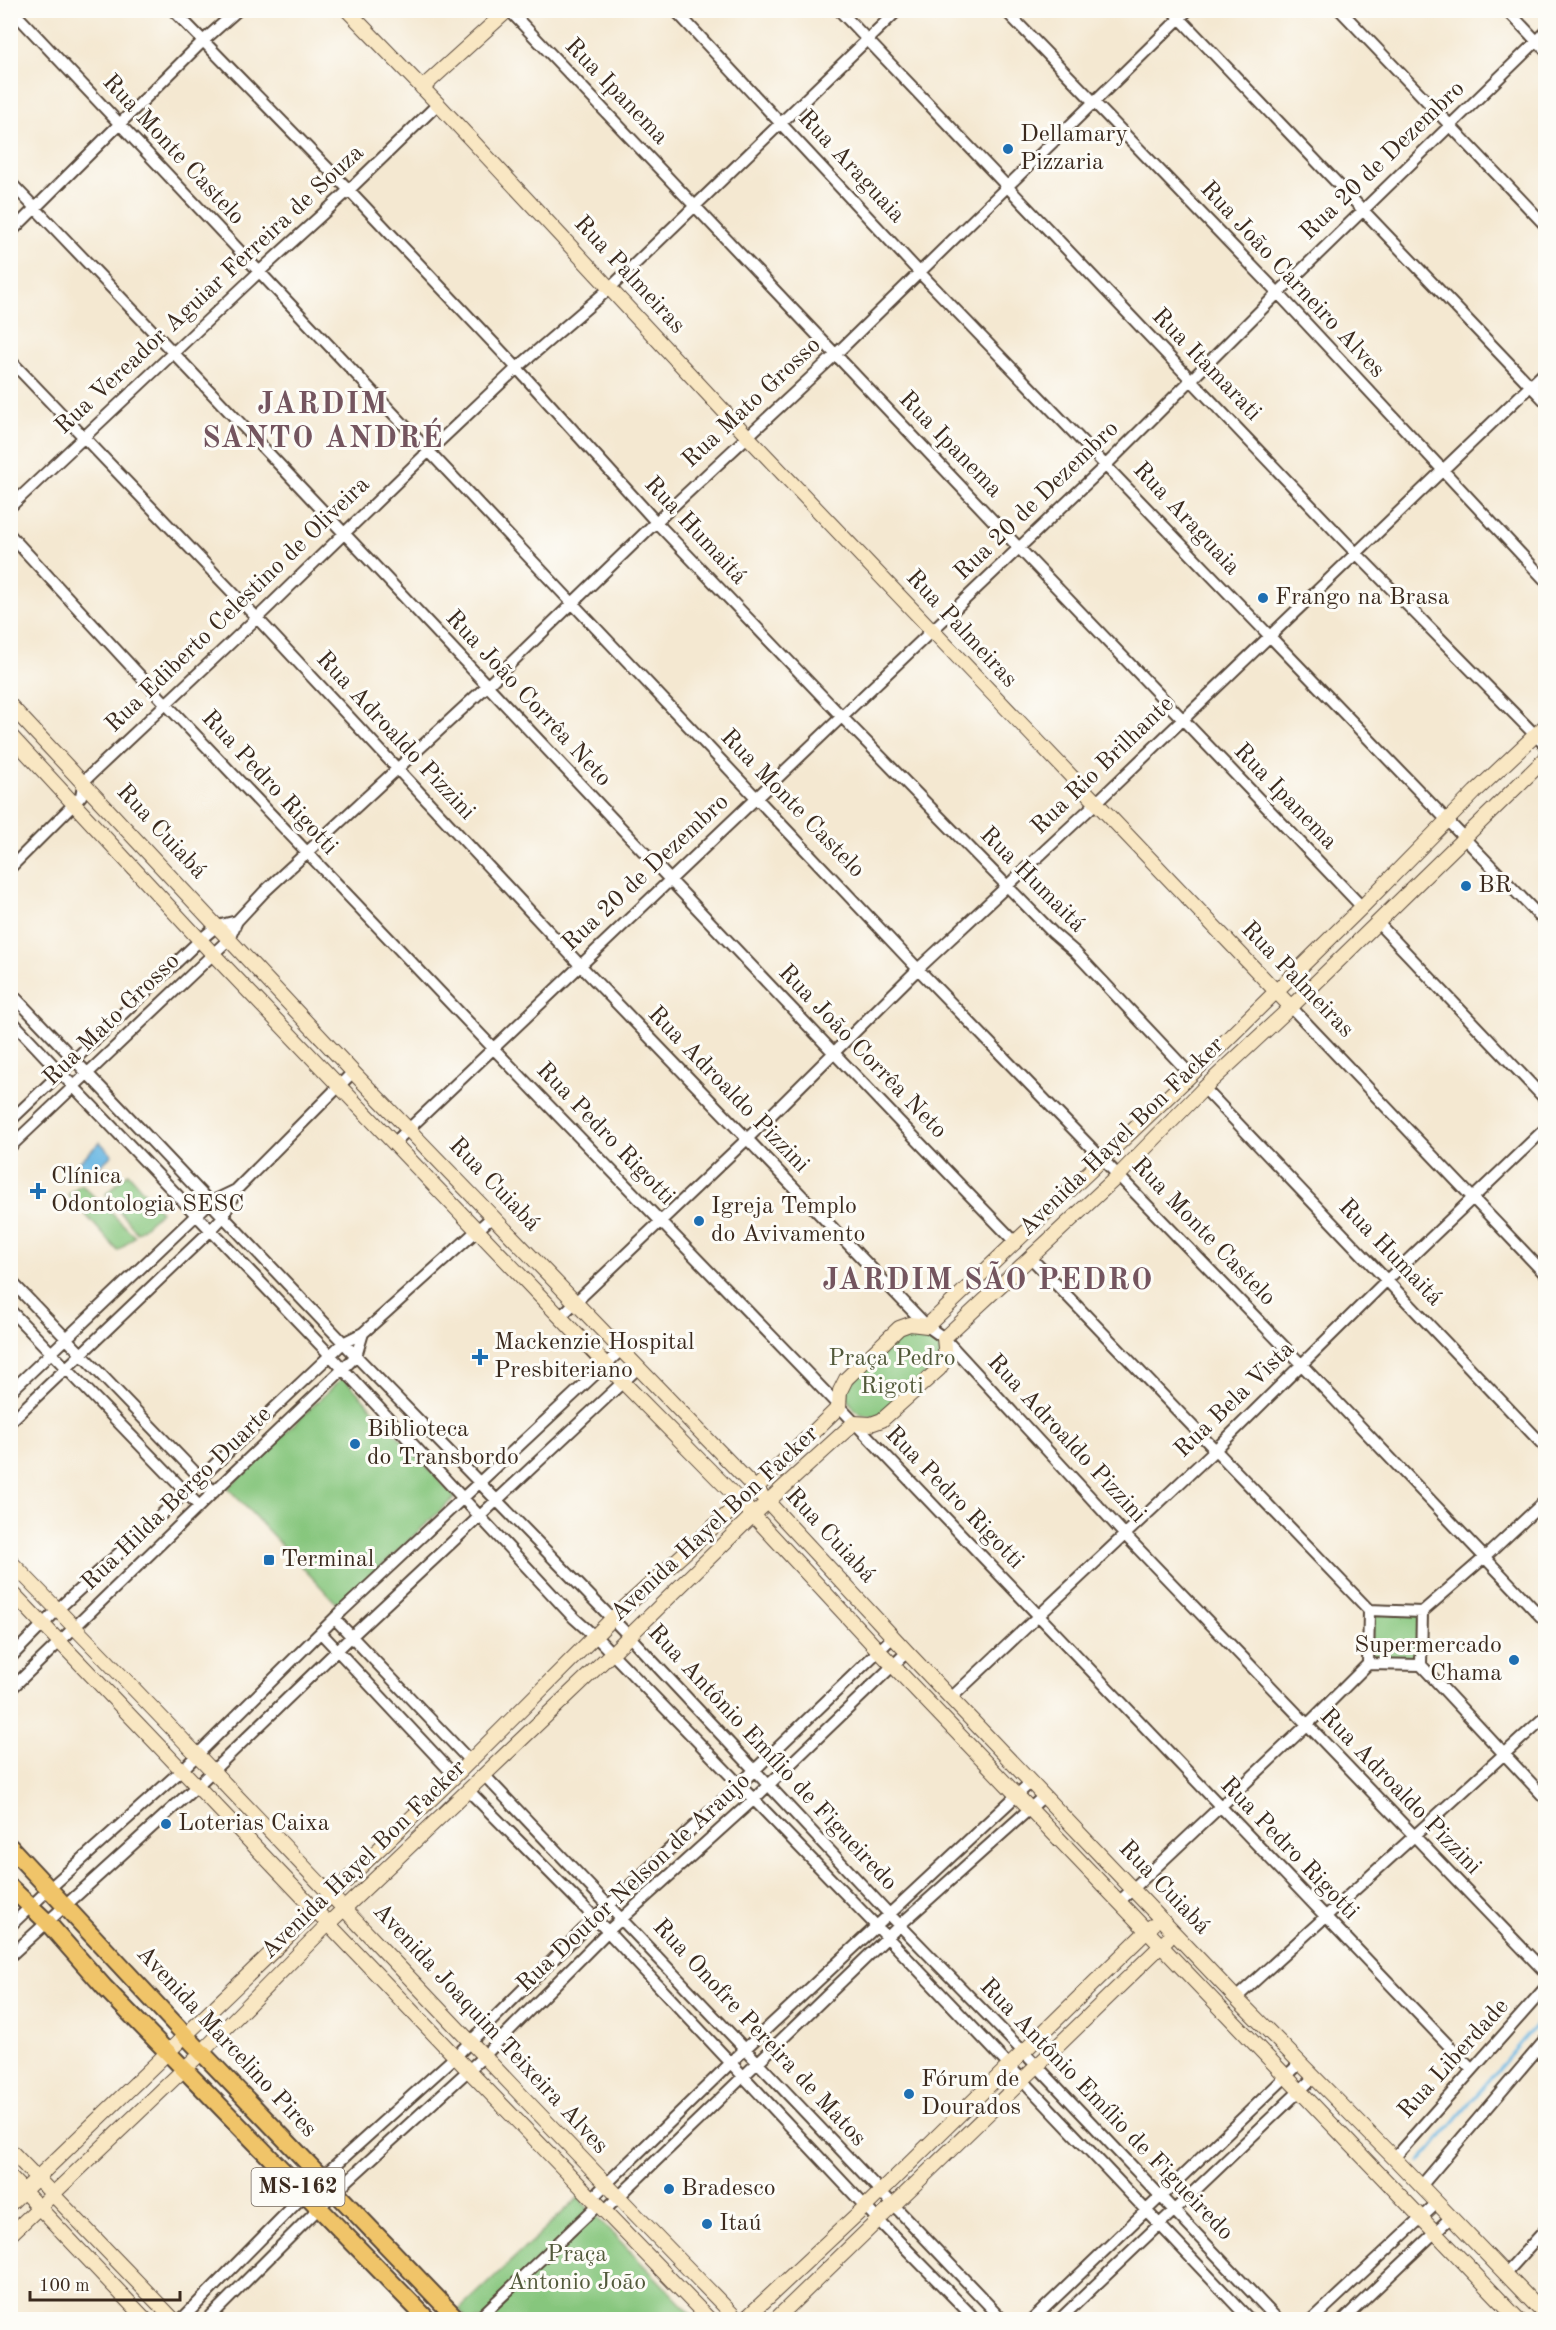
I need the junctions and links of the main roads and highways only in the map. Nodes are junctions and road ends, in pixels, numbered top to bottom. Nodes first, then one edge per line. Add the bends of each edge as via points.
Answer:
1 (10, 1847) edge
2 (10, 1887) edge
3 (428, 2319) edge
4 (458, 2319) edge

1 - 4 main road, Avenida Marcelino Pires / MS-162 via 185,2036
2 - 3 main road, Avenida Marcelino Pires / MS-162

